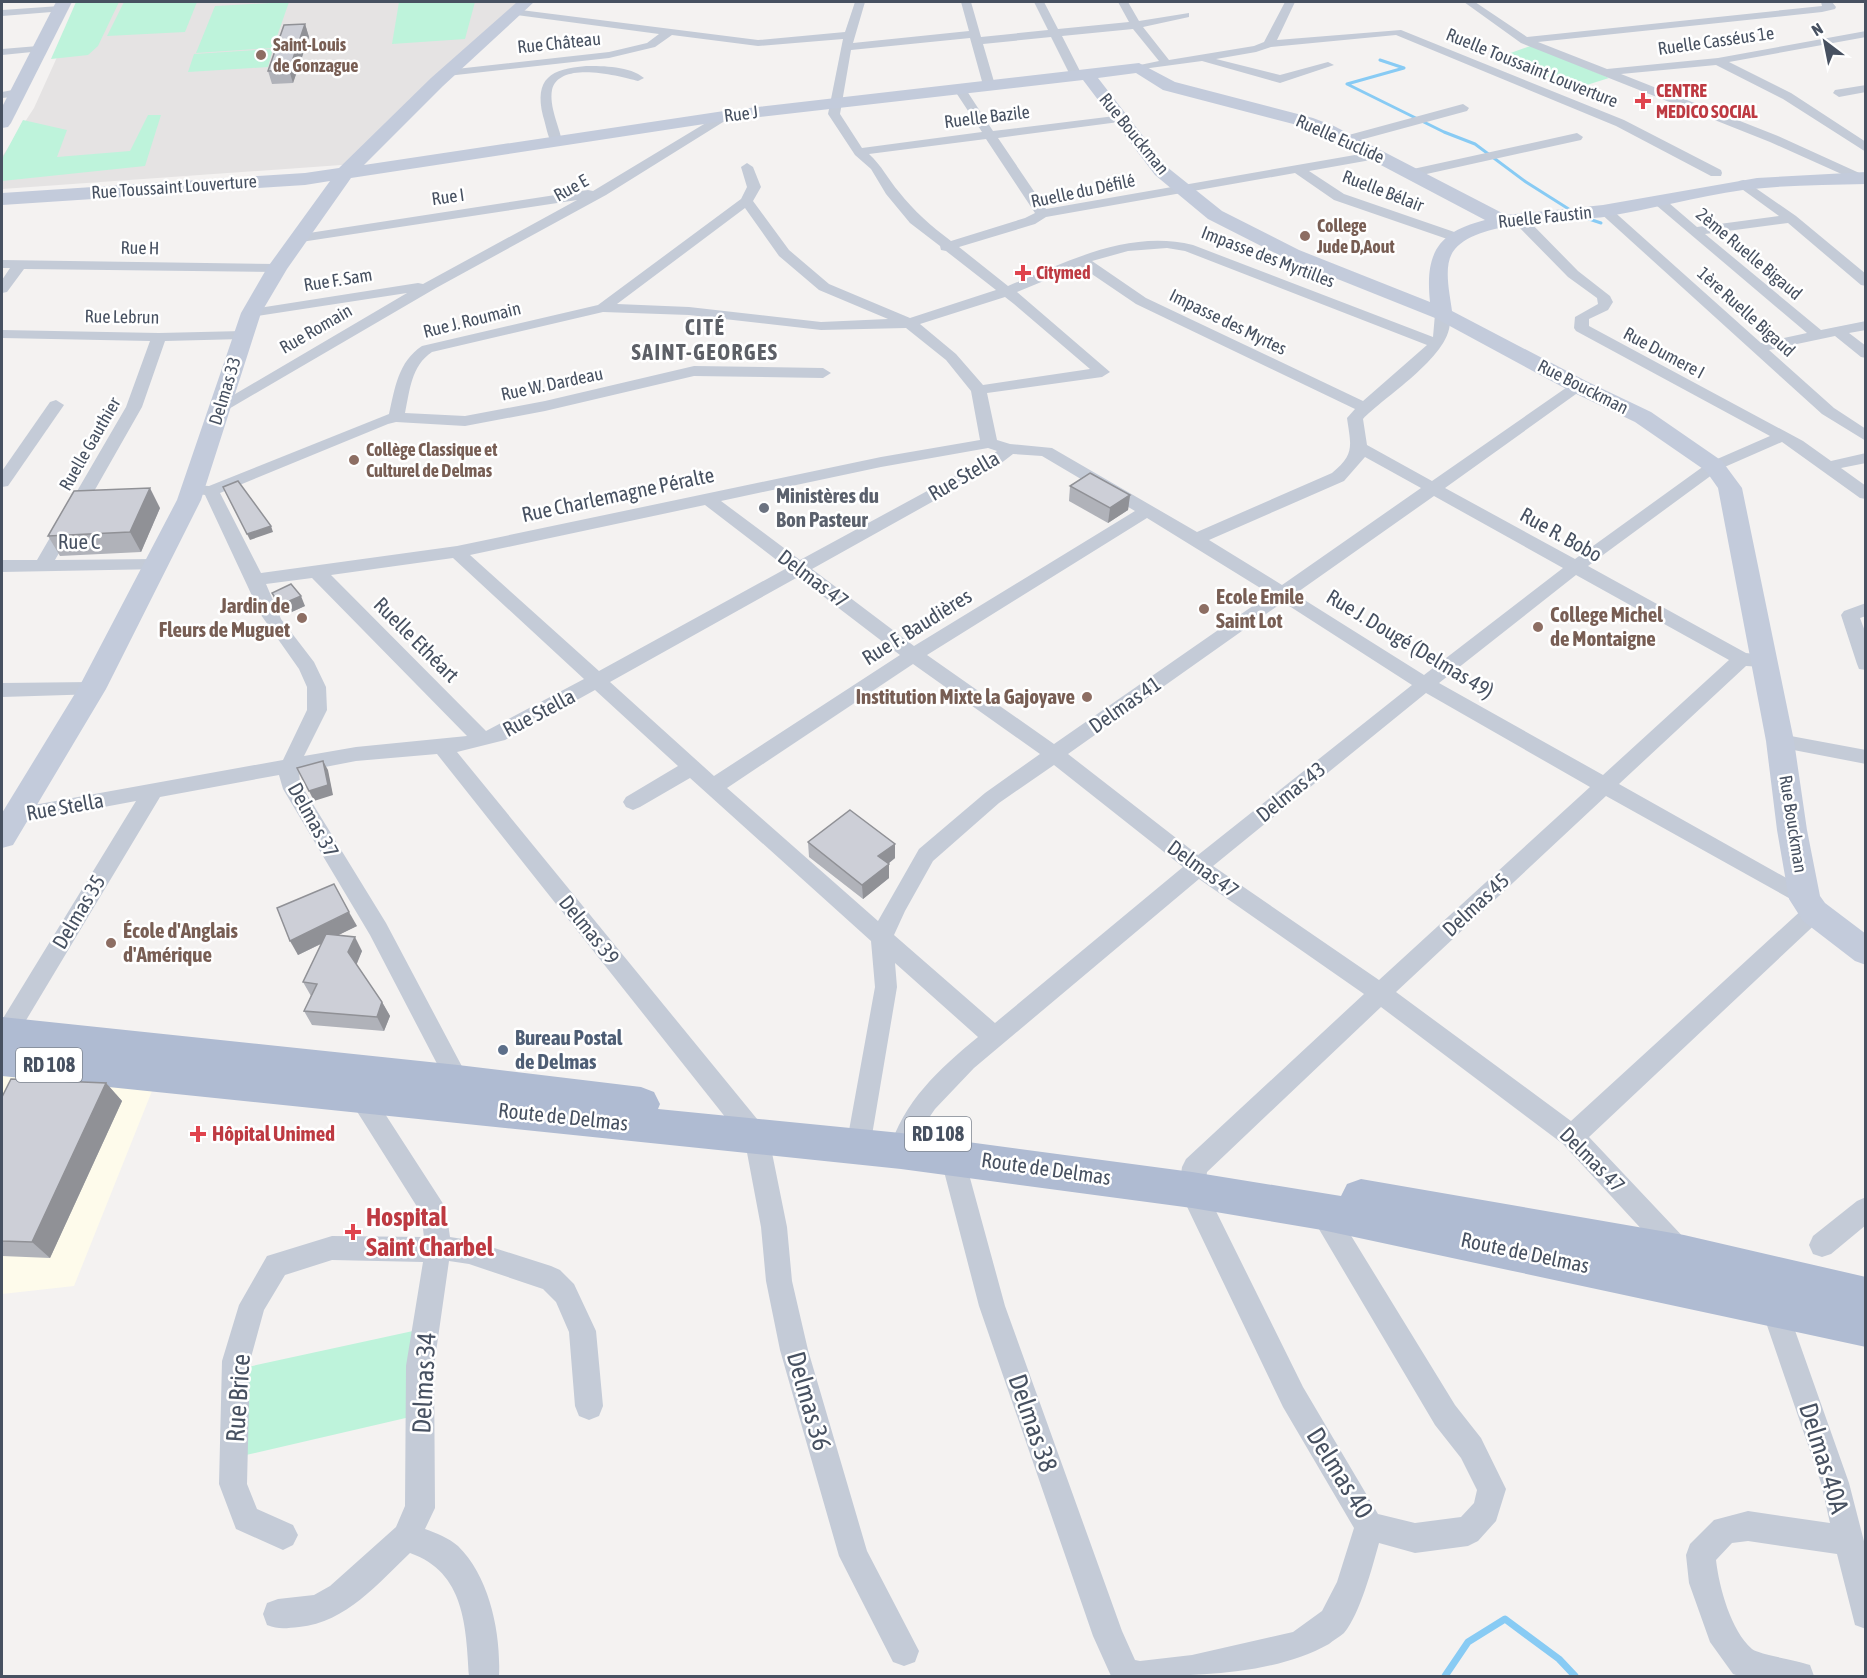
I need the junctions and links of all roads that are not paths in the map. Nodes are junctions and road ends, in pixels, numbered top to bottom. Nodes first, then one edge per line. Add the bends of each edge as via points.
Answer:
1 (860, 2) edge
2 (966, 2) edge
3 (1039, 2) edge
4 (1123, 2) edge
5 (1290, 2) edge
6 (1468, 2) edge
7 (1826, 2) edge
8 (62, 5) edge
9 (520, 7) edge
10 (2, 13) edge
11 (1185, 15) dead end
12 (1136, 25) junction
13 (669, 32) junction
14 (1055, 32) junction
15 (1866, 34) edge
16 (975, 38) junction
17 (1839, 39) junction
18 (847, 41) junction
19 (1525, 41) junction
20 (1269, 44) junction
21 (1857, 47) dead end
22 (38, 49) junction
23 (2, 52) edge
24 (1202, 59) junction
25 (1718, 61) junction
26 (1167, 64) junction
27 (1328, 65) dead end
28 (1138, 68) junction
29 (447, 73) junction
30 (1608, 73) junction
31 (1082, 75) junction
32 (638, 78) dead end
33 (989, 85) junction
34 (958, 88) junction
35 (1866, 88) edge
36 (1839, 93) dead end
37 (10, 94) edge
38 (835, 103) junction
39 (1463, 108) dead end
40 (9, 115) edge
41 (724, 116) junction
42 (1119, 118) junction
43 (990, 134) junction
44 (1577, 137) dead end
45 (1349, 140) junction
46 (556, 141) junction
47 (1866, 148) edge
48 (859, 152) junction
49 (1378, 155) junction
50 (747, 167) dead end
51 (1299, 170) junction
52 (345, 173) junction
53 (1413, 173) junction
54 (1716, 173) dead end
55 (1864, 179) edge
56 (1744, 184) junction
57 (1182, 189) junction
58 (601, 192) junction
59 (2, 199) edge
60 (1657, 200) junction
61 (746, 201) junction
62 (1605, 211) junction
63 (1042, 214) junction
64 (1791, 219) junction
65 (1500, 220) junction
66 (1520, 220) junction
67 (1694, 231) junction
68 (301, 238) junction
69 (1458, 238) junction
70 (946, 247) junction
71 (1082, 261) junction
72 (2, 264) edge
73 (20, 264) junction
74 (277, 268) junction
75 (1866, 282) edge
76 (431, 285) junction
77 (2, 289) edge
78 (1005, 292) junction
79 (603, 308) junction
80 (251, 313) junction
81 (1442, 314) junction
82 (909, 323) junction
83 (1866, 325) edge
84 (1838, 331) junction
85 (2, 334) edge
86 (243, 335) junction
87 (1818, 335) junction
88 (159, 337) junction
89 (1436, 343) junction
90 (1757, 348) junction
91 (1866, 354) edge
92 (823, 373) dead end
93 (1578, 386) junction
94 (979, 390) junction
95 (56, 405) dead end
96 (1364, 406) junction
97 (221, 407) junction
98 (396, 417) junction
99 (1780, 436) junction
100 (1866, 436) edge
101 (989, 443) junction
102 (1360, 448) junction
103 (1010, 449) junction
104 (1866, 458) edge
105 (1714, 465) junction
106 (1829, 466) junction
107 (2, 482) edge
108 (1432, 489) junction
109 (202, 490) junction
110 (1866, 494) edge
111 (708, 499) junction
112 (1148, 510) junction
113 (1196, 539) junction
114 (457, 552) junction
115 (43, 565) junction
116 (156, 565) junction
117 (2, 566) edge
118 (797, 568) junction
119 (1574, 568) junction
120 (317, 572) junction
121 (255, 580) junction
122 (1283, 595) junction
123 (1866, 609) edge
124 (913, 655) junction
125 (1753, 660) junction
126 (1866, 664) edge
127 (598, 682) junction
128 (1425, 684) junction
129 (80, 689) junction
130 (2, 690) edge
131 (483, 740) junction
132 (1780, 741) junction
133 (441, 746) junction
134 (1054, 754) junction
135 (1866, 757) edge
136 (290, 766) junction
137 (691, 768) junction
138 (1605, 785) junction
139 (713, 787) junction
140 (153, 791) junction
141 (633, 802) dead end
142 (9, 816) edge
143 (1198, 867) junction
144 (1809, 906) junction
145 (882, 937) junction
146 (1866, 952) edge
147 (1380, 993) junction
148 (995, 1038) junction
149 (3, 1042) edge
150 (452, 1093) junction
151 (358, 1094) junction
152 (747, 1126) junction
153 (860, 1136) junction
154 (1572, 1136) junction
155 (904, 1140) junction
156 (952, 1156) junction
157 (1193, 1178) junction
158 (1866, 1209) edge
159 (1322, 1211) junction
160 (1822, 1245) dead end
161 (438, 1247) junction
162 (1684, 1256) junction
163 (1866, 1297) edge
164 (1773, 1305) junction
165 (1866, 1326) edge
166 (589, 1406) dead end
167 (1369, 1526) junction
168 (283, 1535) dead end
169 (406, 1537) junction
170 (1848, 1541) junction
171 (278, 1614) dead end
172 (1866, 1614) edge
173 (904, 1651) dead end
174 (484, 1677) edge
175 (1137, 1677) edge
176 (1142, 1677) edge
177 (1799, 1677) edge

1 - 18 street
2 - 16 street
3 - 14 street, Rue Bouckman
4 - 12 street
5 - 20 street
6 - 19 street
7 - 19 street via 1831,7
8 - 10 street
8 - 22 street
9 - 13 street
9 - 29 street, Delmas 33
11 - 12 street
12 - 14 street
12 - 26 street
13 - 18 street via 758,43
13 - 29 street, Rue Château via 651,45 609,55
14 - 16 street
14 - 31 street, Rue Bouckman
15 - 17 street, Ruelle Casséus 1e
16 - 18 street
16 - 33 street
17 - 21 street
17 - 25 street, Ruelle Casséus 1e
18 - 38 street
19 - 30 street
20 - 24 street
20 - 54 street, Ruelle Toussaint Louverture via 1396,32 1620,123
22 - 23 street
22 - 37 street
24 - 26 street
24 - 27 street via 1280,79
25 - 30 street, Ruelle Casséus 1e
25 - 47 street via 1787,96
26 - 28 street
28 - 31 street, Rue J
28 - 45 street, Ruelle Euclide via 1169,86 1307,122
29 - 52 street, Delmas 33
30 - 55 street
31 - 33 street, Rue J
31 - 42 street, Rue Bouckman
32 - 46 street via 605,68 557,76 548,83 546,92
33 - 34 street, Rue J
34 - 38 street, Rue J
34 - 43 street
35 - 36 street
37 - 40 street
38 - 41 street, Rue J
38 - 48 street via 834,114
39 - 45 street
41 - 46 street, Rue J
41 - 58 street, Rue E
42 - 43 street, Ruelle Bazile
42 - 57 street, Rue Bouckman via 1161,171
43 - 48 street, Ruelle Bazile
43 - 63 street
44 - 53 street
45 - 49 street, Ruelle Euclide
46 - 52 street, Rue J
48 - 70 street via 876,167 915,220
49 - 51 street, Ruelle du Défilé
49 - 53 street, Ruelle Euclide
50 - 61 street via 754,187
51 - 57 street, Ruelle du Défilé
51 - 69 street, Ruelle Bélair via 1339,197
52 - 59 street, Rue Toussaint Louverture
52 - 68 street, Delmas 33
53 - 65 street, Ruelle Euclide
55 - 56 street, Ruelle Faustin
56 - 60 street, Ruelle Faustin
56 - 64 street
57 - 63 street, Ruelle du Défilé
57 - 81 street, Rue Bouckman via 1215,215 1292,254
58 - 68 street, Rue I
58 - 76 street, Rue E
60 - 62 street, Ruelle Faustin
60 - 67 street, 2ème Ruelle Bigaud
61 - 79 street, Rue J. Roumain
61 - 82 street via 784,253 824,287
62 - 66 street, Ruelle Faustin
62 - 90 street, 1ère Ruelle Bigaud
63 - 70 street, Ruelle du Défilé
64 - 67 street
64 - 75 street
65 - 66 street, Ruelle Faustin
65 - 69 street, Ruelle Faustin
66 - 99 street, Rue Dumere I via 1560,262 1603,296 1603,307 1582,317 1581,328
67 - 87 street, 2ème Ruelle Bigaud
68 - 74 street, Delmas 33
69 - 81 street, Ruelle Faustin via 1438,262
70 - 78 street
71 - 78 street
71 - 89 street, Impasse des Myrtilles via 1128,247 1177,245
71 - 96 street, Impasse des Myrtes via 1141,301
72 - 73 street, Rue H
73 - 74 street, Rue H
73 - 77 street
74 - 80 street, Delmas 33
76 - 80 street, Rue F. Sam
76 - 97 street, Rue Romain
78 - 82 street
78 - 94 street via 1102,372
79 - 82 street via 688,311 821,326
79 - 98 street, Rue J. Roumain via 416,354
80 - 86 street, Delmas 33
81 - 89 street, Ruelle Faustin via 1442,332
81 - 93 street, Rue Bouckman
82 - 94 street via 951,357
83 - 84 street
84 - 87 street
84 - 91 street
85 - 88 street, Rue Lebrun
86 - 88 street, Rue Lebrun
86 - 97 street, Delmas 33
87 - 90 street
88 - 115 street, Ruelle Gauthier via 134,407
89 - 96 street via 1400,379
90 - 100 street, 1ère Ruelle Bigaud via 1828,411
92 - 98 street, Rue W. Dardeau via 694,371 465,421
93 - 105 street, Rue Bouckman via 1643,417
93 - 108 street, Delmas 41
94 - 101 street
95 - 107 street
96 - 102 street via 1355,418
97 - 109 street, Delmas 33
98 - 109 street
99 - 105 street, Delmas 43
99 - 106 street, Rue Dumere I
101 - 103 street, Rue J. Dougé (Delmas 49)
101 - 111 street, Rue Charlemagne Péralte
102 - 108 street, Rue R. Bobo
102 - 113 street via 1356,462 1338,477
103 - 112 street, Rue J. Dougé (Delmas 49) via 1046,451
103 - 118 street, Rue Stella
104 - 106 street
105 - 119 street, Delmas 43
105 - 125 street, Rue Bouckman via 1730,488
106 - 110 street, Rue Dumere I
108 - 119 street, Rue R. Bobo
108 - 122 street, Delmas 41
109 - 116 street, Delmas 33
109 - 121 street, Delmas 37
111 - 114 street, Rue Charlemagne Péralte
111 - 118 street, Delmas 47
112 - 113 street, Rue J. Dougé (Delmas 49)
112 - 124 street, Rue F. Baudières
113 - 122 street, Rue J. Dougé (Delmas 49)
114 - 120 street, Rue Charlemagne Péralte
114 - 127 street
115 - 116 street, Rue C
115 - 117 street, Rue C
116 - 129 street, Delmas 33
118 - 124 street, Delmas 47
118 - 127 street, Rue Stella
119 - 125 street, Rue R. Bobo
119 - 128 street, Delmas 43
120 - 121 street, Rue Charlemagne Péralte
120 - 131 street, Ruelle Ethéart
121 - 136 street, Delmas 37 via 273,620 311,673 317,693 316,715
122 - 128 street, Rue J. Dougé (Delmas 49)
122 - 134 street, Delmas 41
123 - 126 street via 1850,615
124 - 134 street, Delmas 47
124 - 139 street, Rue F. Baudières
125 - 132 street, Rue Bouckman
125 - 138 street, Delmas 45
127 - 131 street, Rue Stella
127 - 137 street
128 - 138 street, Rue J. Dougé (Delmas 49)
128 - 143 street, Delmas 43
129 - 130 street
129 - 142 street, Delmas 33
131 - 133 street, Rue Stella
132 - 135 street
132 - 144 street, Rue Bouckman via 1792,830
133 - 136 street, Rue Stella
133 - 152 street, Delmas 39
134 - 143 street, Delmas 47
134 - 145 street, Delmas 41 via 992,798 926,855
136 - 140 street, Rue Stella
136 - 150 street, Delmas 37 via 290,784 378,929
137 - 139 street
137 - 141 street
138 - 144 street, Rue J. Dougé (Delmas 49)
138 - 147 street, Delmas 45
139 - 145 street
140 - 142 street, Rue Stella
140 - 149 street, Delmas 35
143 - 147 street, Delmas 47
143 - 148 street, Delmas 43
144 - 146 street
144 - 154 street
145 - 148 street
145 - 153 street, Delmas 41 via 886,987
147 - 154 street, Delmas 47
147 - 157 street, Delmas 45
148 - 155 street, Delmas 43 via 940,1086
149 - 150 main road, Route de Delmas / RD 108
149 - 151 main road, Route de Delmas / RD 108
150 - 151 main road, Route de Delmas / RD 108
150 - 152 main road, Route de Delmas / RD 108
151 - 161 street, Delmas 34 via 433,1210
152 - 153 main road, Route de Delmas / RD 108
152 - 173 street, Delmas 36 via 774,1227 779,1281 797,1361 854,1557
153 - 155 main road, Route de Delmas / RD 108
154 - 162 street, Delmas 47
155 - 156 main road, Route de Delmas / RD 108
155 - 157 main road, Route de Delmas / RD 108
156 - 157 main road, Route de Delmas / RD 108
156 - 175 street, Delmas 38 via 992,1306 1104,1624 1125,1673
157 - 159 main road, Route de Delmas / RD 108
157 - 162 main road, Route de Delmas / RD 108
157 - 167 street, Delmas 40 via 1293,1397
158 - 160 street
159 - 164 main road, Route de Delmas / RD 108
159 - 167 street, Delmas 40 via 1445,1415 1471,1448 1492,1489 1486,1511 1468,1531 1415,1538
161 - 166 street, Rue Brice via 506,1262 551,1279 565,1293 582,1331
161 - 168 street, Rue Brice via 415,1251 332,1248 276,1265 252,1305 236,1361 233,1484 246,1519
161 - 169 street, Delmas 34 via 420,1366 420,1508
162 - 163 main road, Route de Delmas / RD 108
164 - 165 main road, Route de Delmas / RD 108
164 - 170 street, Delmas 40A via 1835,1483
167 - 176 street via 1351,1587 1333,1622 1300,1646 1192,1671
169 - 171 street, Delmas 34 via 341,1597 317,1610
169 - 174 street via 448,1557 466,1582 476,1609
170 - 172 street, Delmas 40A
170 - 177 street via 1748,1526 1724,1530 1701,1555 1704,1583 1721,1631 1744,1663

